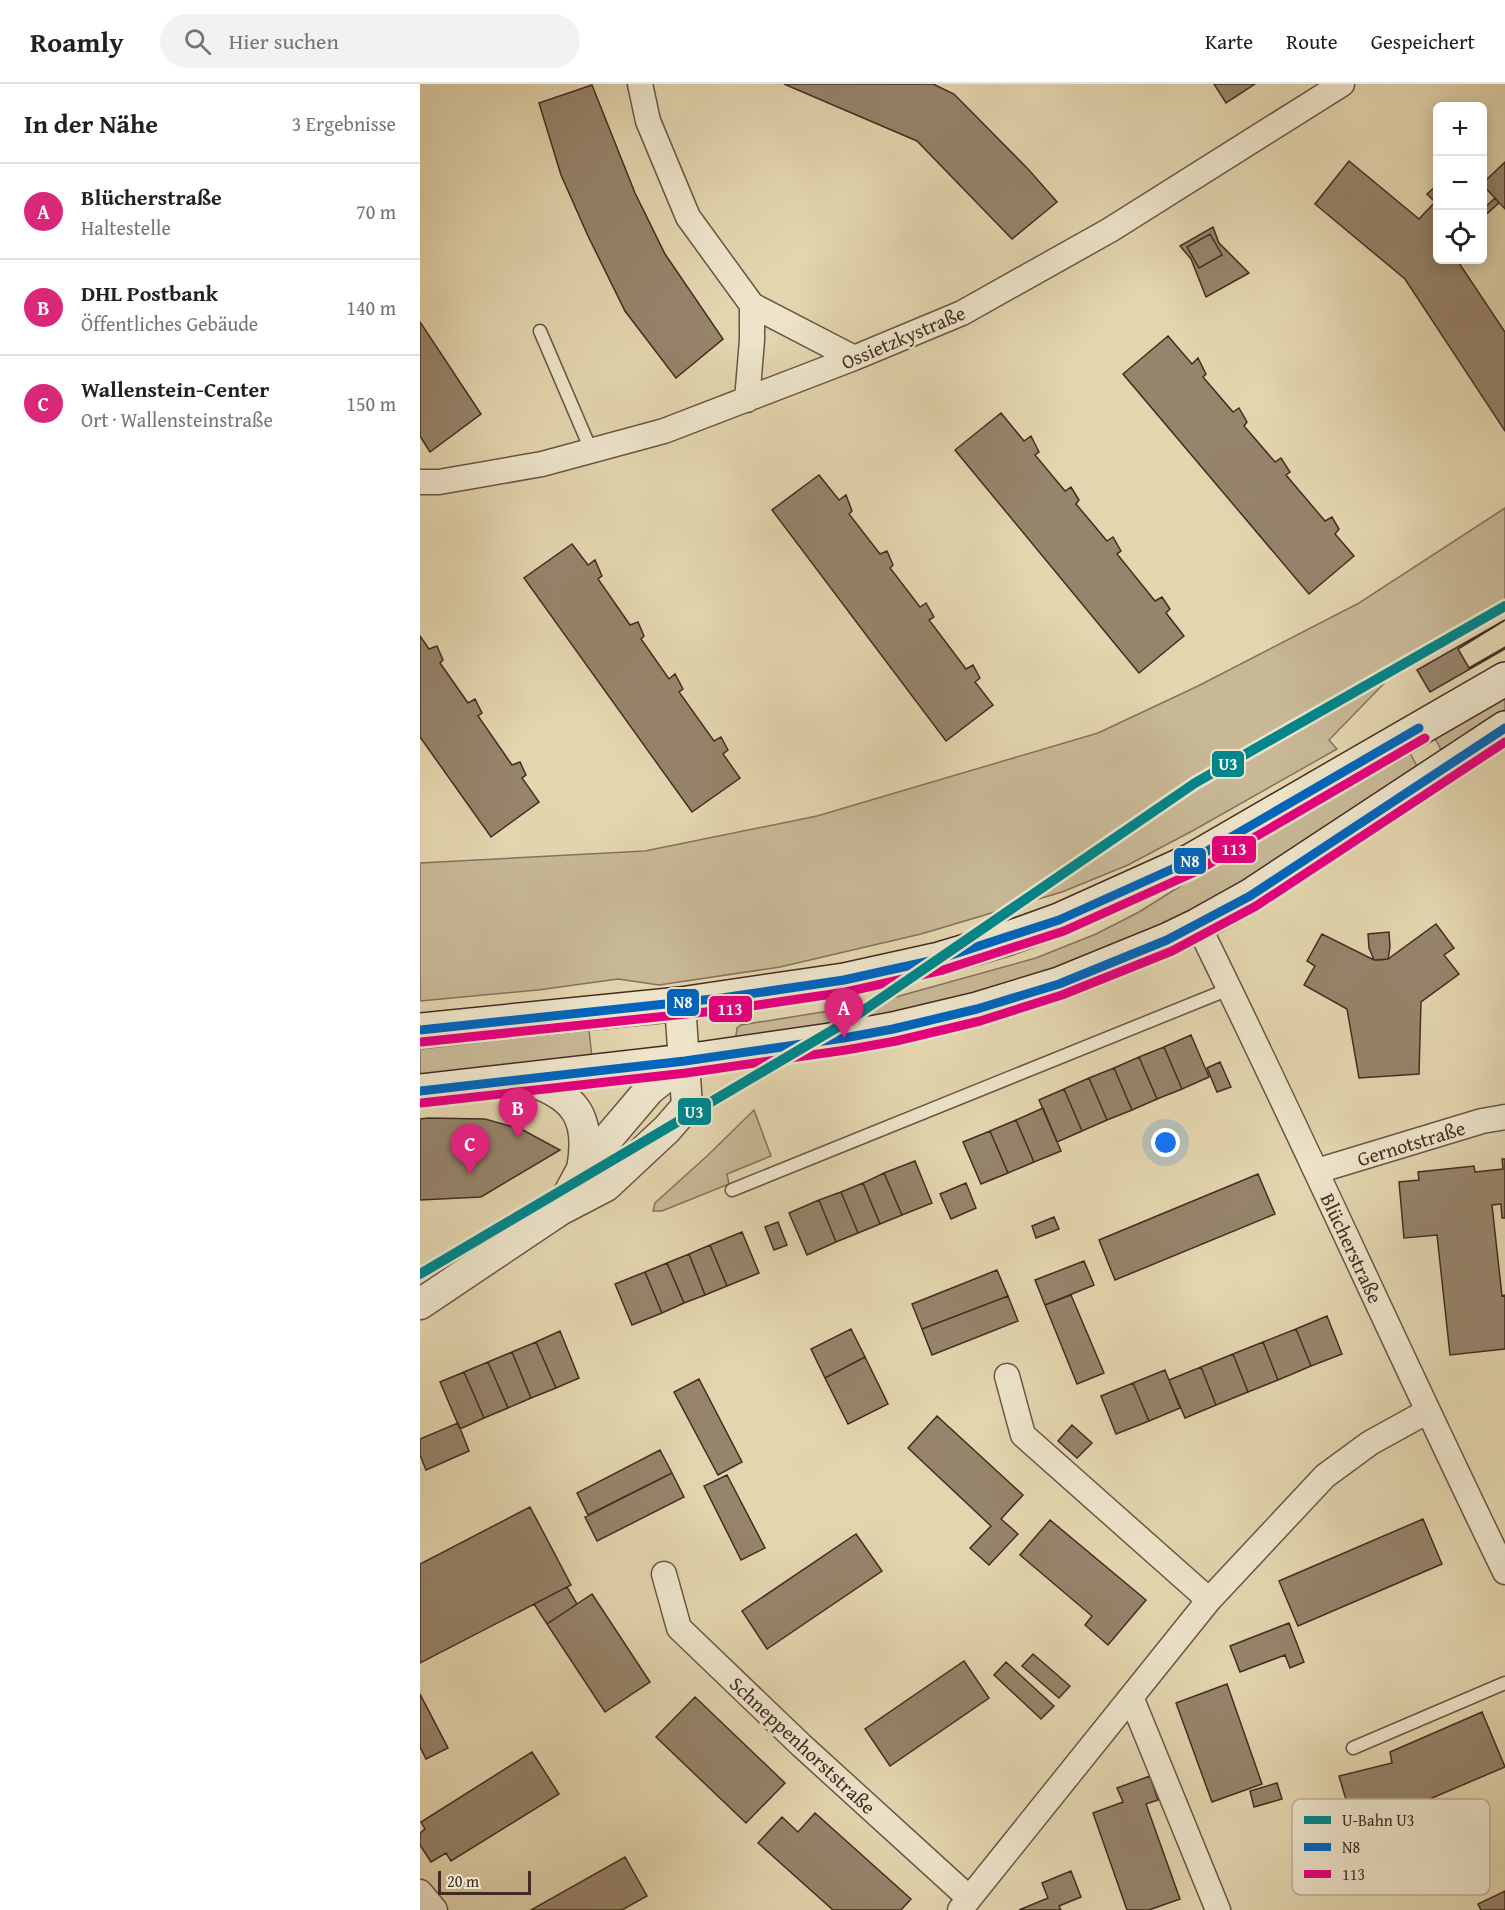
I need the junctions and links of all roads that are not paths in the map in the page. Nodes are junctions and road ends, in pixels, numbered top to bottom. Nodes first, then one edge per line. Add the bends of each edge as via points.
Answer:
1 (640, 84) edge
2 (1342, 84) edge
3 (752, 306) junction
4 (540, 332) dead end
5 (854, 358) junction
6 (747, 400) junction
7 (591, 450) junction
8 (420, 482) edge
9 (1505, 679) edge
10 (1505, 728) edge
11 (1198, 925) junction
12 (1229, 989) junction
13 (680, 1004) junction
14 (420, 1030) edge
15 (685, 1061) junction
16 (524, 1079) junction
17 (420, 1091) edge
18 (1505, 1117) edge
19 (582, 1169) junction
20 (1317, 1171) junction
21 (732, 1190) dead end
22 (560, 1210) junction
23 (420, 1304) edge
24 (1007, 1376) dead end
25 (1428, 1411) junction
26 (1505, 1572) edge
27 (664, 1574) dead end
28 (1209, 1600) junction
29 (1505, 1683) edge
30 (1131, 1697) junction
31 (1353, 1748) dead end
32 (420, 1892) edge
33 (964, 1904) edge
34 (435, 1910) edge
35 (1218, 1910) edge

1 - 3 street via 648,121 688,217
2 - 5 street, Ossietzkystraße via 1054,262 962,313
3 - 5 street
3 - 6 street
4 - 7 lane
5 - 6 street, Ossietzkystraße
6 - 7 street, Ossietzkystraße via 664,431
7 - 8 street, Ossietzkystraße via 510,471
9 - 13 main road via 1190,861 1059,920 939,959 844,980
10 - 11 main road via 1250,896
11 - 12 street, Blücherstraße
11 - 15 main road via 1059,984 977,1009 844,1038
12 - 20 street, Blücherstraße
12 - 21 lane
13 - 14 main road
13 - 15 street
15 - 16 main road
15 - 19 street via 649,1090
15 - 22 street via 687,1106 606,1186
16 - 17 main road
16 - 19 street via 560,1094 581,1118
18 - 20 street, Gernotstraße
19 - 22 street
20 - 25 street, Blücherstraße
22 - 23 street
24 - 28 street via 1023,1435
25 - 26 street, Blücherstraße
25 - 28 street, Schneppenhorststraße via 1370,1443 1325,1476
27 - 33 street, Schneppenhorststraße via 679,1628
28 - 30 street, Schneppenhorststraße
29 - 31 lane
30 - 33 street, Schneppenhorststraße
30 - 35 street
32 - 34 street

